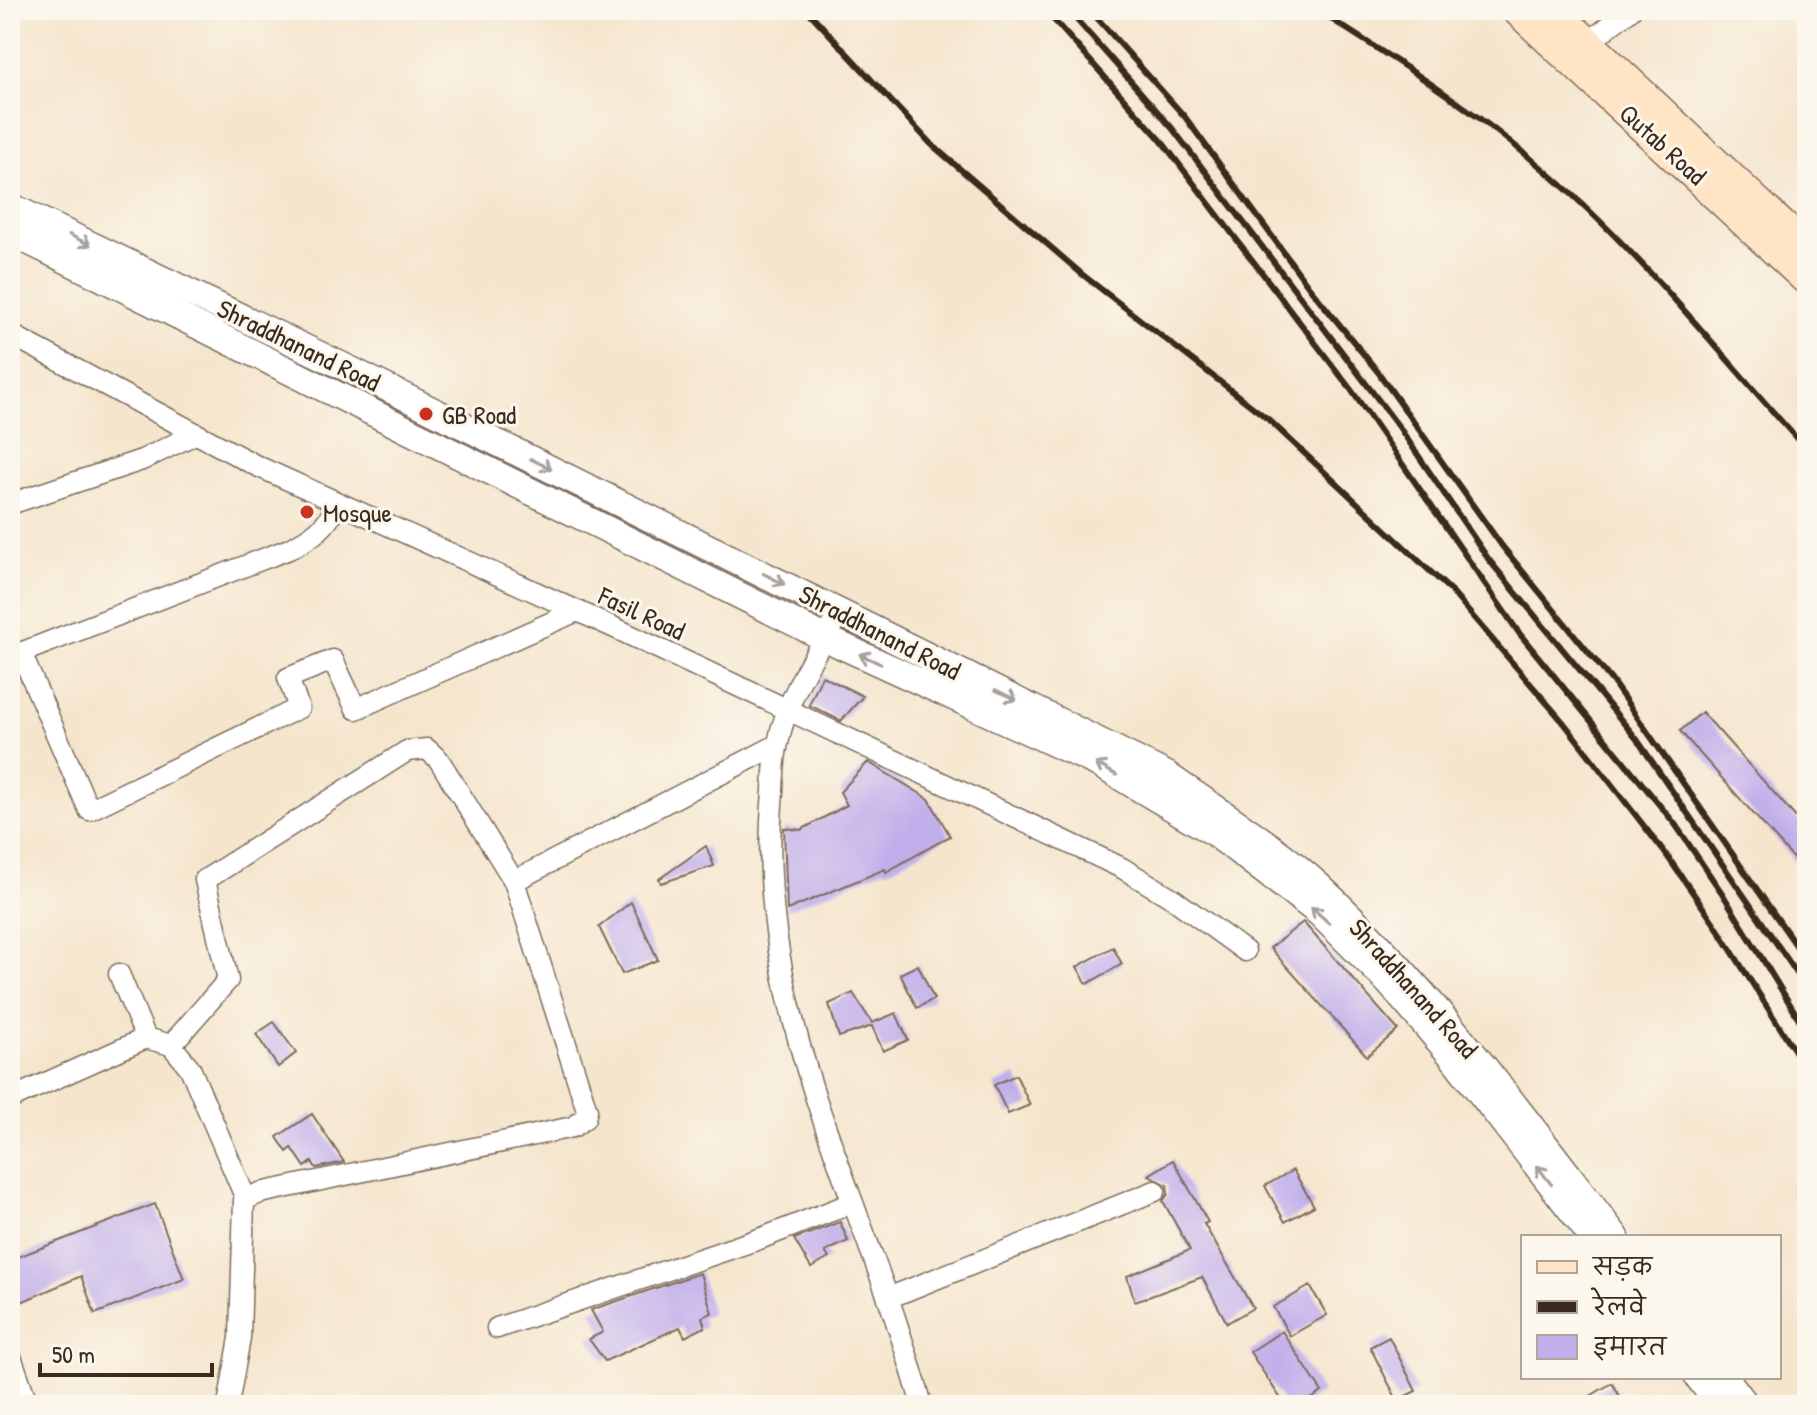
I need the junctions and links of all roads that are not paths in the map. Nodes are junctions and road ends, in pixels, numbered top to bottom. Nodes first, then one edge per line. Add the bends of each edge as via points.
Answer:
1 (1517, 10) edge
2 (1553, 10) edge
3 (1630, 10) edge
4 (1578, 51) junction
5 (10, 206) edge
6 (10, 232) edge
7 (1804, 241) edge
8 (1807, 280) edge
9 (10, 334) edge
10 (193, 435) junction
11 (502, 444) junction
12 (490, 469) junction
13 (338, 503) junction
14 (10, 504) edge
15 (577, 611) junction
16 (840, 612) junction
17 (825, 638) junction
18 (16, 655) edge
19 (787, 711) junction
20 (777, 745) junction
21 (514, 881) junction
22 (1245, 951) dead end
23 (119, 974) dead end
24 (146, 1038) junction
25 (171, 1045) junction
26 (10, 1099) edge
27 (1155, 1191) dead end
28 (246, 1199) junction
29 (852, 1203) junction
30 (1590, 1235) edge
31 (1614, 1235) edge
32 (888, 1298) junction
33 (497, 1328) dead end
34 (10, 1354) edge
35 (1700, 1379) edge
36 (1726, 1379) edge
37 (28, 1405) edge
38 (228, 1405) edge
39 (922, 1405) edge
40 (1719, 1405) edge
41 (1746, 1405) edge

1 - 4 main road, Qutab Road
2 - 4 main road, Qutab Road
3 - 4 street
4 - 7 main road, Qutab Road
4 - 8 main road, Qutab Road
5 -> 11 street, Shraddhanand Road
6 - 12 street, Shraddhanand Road
9 - 10 street, Fasil Road
10 - 13 street, Fasil Road
10 - 14 street via 142,460
11 - 12 street
11 -> 16 street, Shraddhanand Road
12 - 17 street, Shraddhanand Road
13 - 15 street, Fasil Road
13 - 18 street via 313,537 289,549
15 - 18 street via 356,709 333,660 288,678 299,708 89,810
15 - 19 street, Fasil Road
16 - 17 street
16 -> 31 street, Shraddhanand Road via 1167,775 1267,844 1394,959 1479,1059
17 - 19 street
30 -> 17 street, Shraddhanand Road via 1451,1055 1319,913 1213,832 1097,763
19 - 20 street
19 - 22 street, Fasil Road via 1122,868
20 - 21 street
20 - 29 street via 770,835 777,954 791,1025
21 - 25 street via 439,760 427,749 407,751 205,880 228,980
21 - 28 street via 586,1100 585,1118 573,1127
23 - 24 street
24 - 25 street
24 - 26 street
25 - 28 street via 190,1068
27 - 32 street
28 - 38 street via 240,1338
29 - 32 street
29 - 33 street
32 - 39 street
34 - 37 street
35 - 40 street
36 - 41 street

